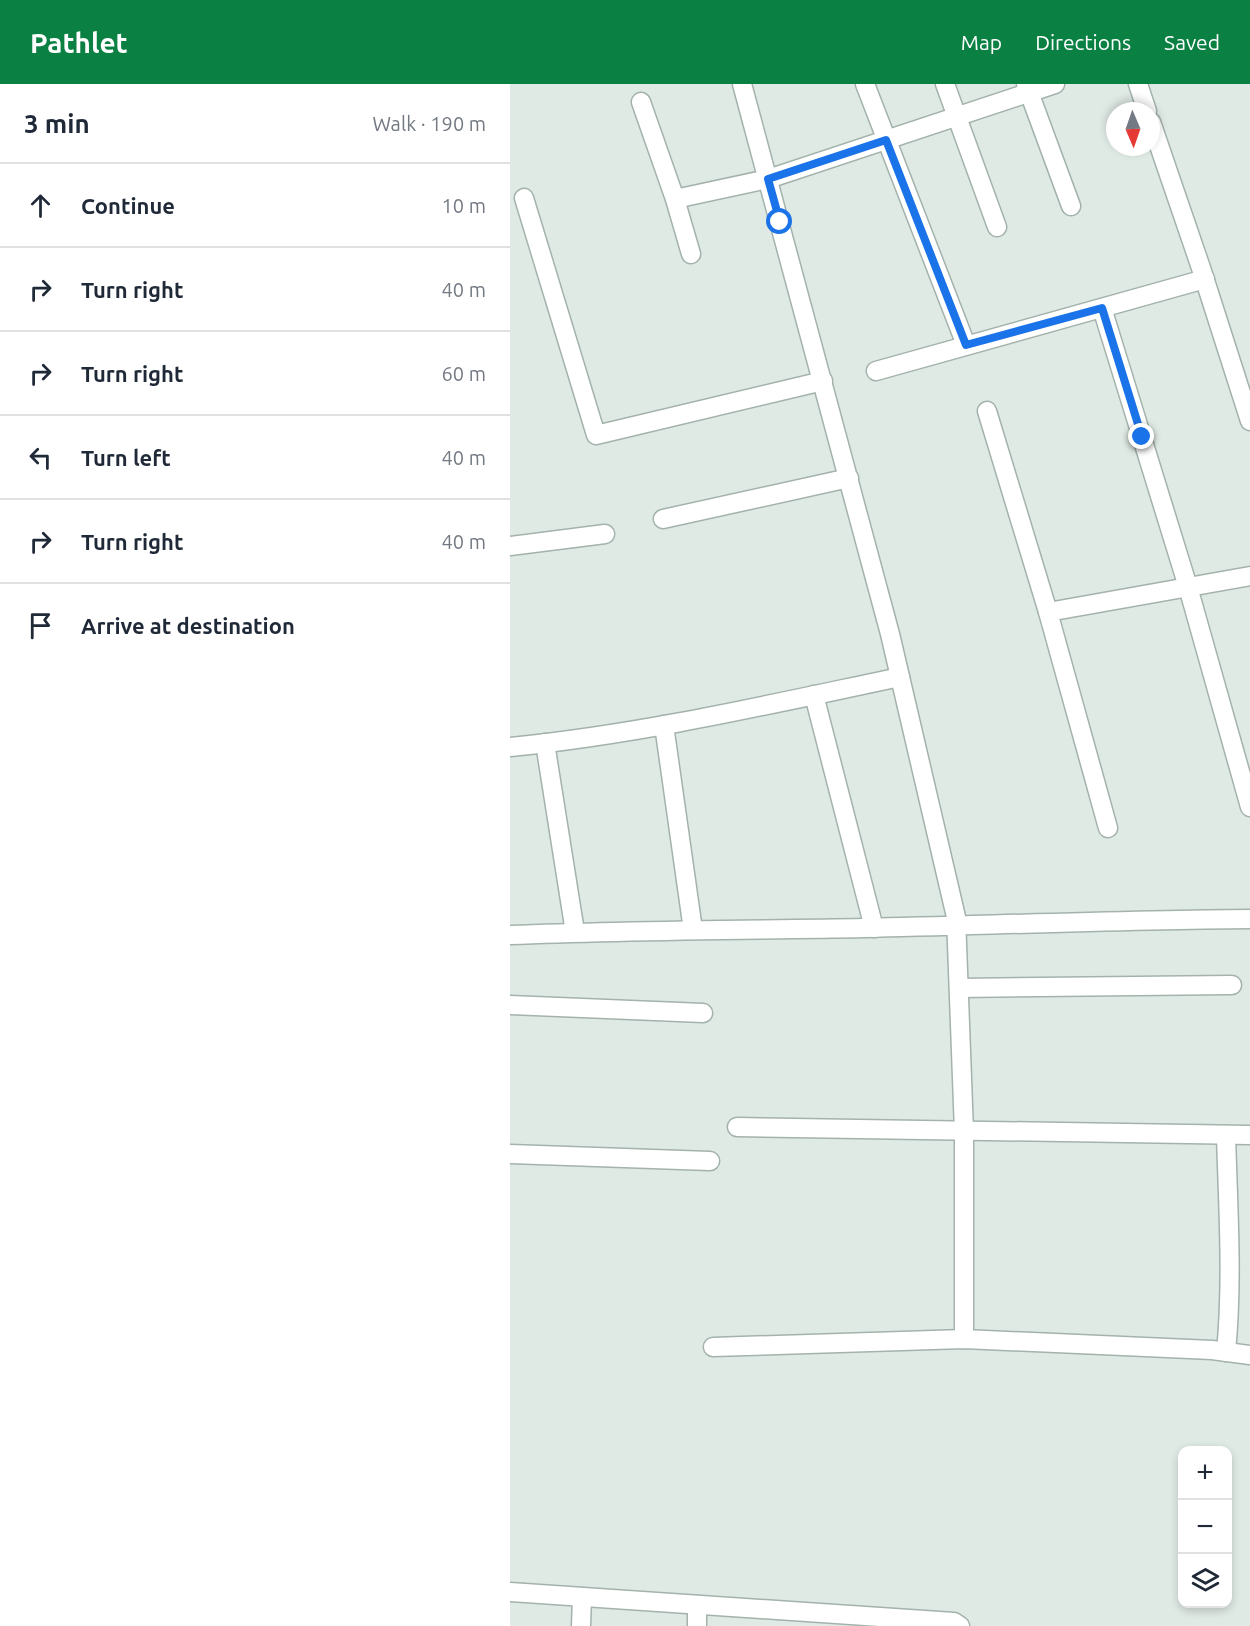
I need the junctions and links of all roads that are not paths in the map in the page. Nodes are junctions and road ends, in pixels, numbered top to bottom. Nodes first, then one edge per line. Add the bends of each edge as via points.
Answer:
1 (742, 84) edge
2 (865, 84) edge
3 (945, 84) edge
4 (1055, 84) edge
5 (1138, 84) edge
6 (1027, 88) edge
7 (641, 102) dead end
8 (1144, 102) edge
9 (957, 116) junction
10 (886, 140) junction
11 (1160, 148) edge
12 (768, 179) junction
13 (524, 198) dead end
14 (675, 199) junction
15 (1071, 206) dead end
16 (998, 227) dead end
17 (691, 254) dead end
18 (1205, 279) junction
19 (1102, 308) junction
20 (966, 345) junction
21 (876, 371) dead end
22 (823, 381) junction
23 (987, 411) dead end
24 (1250, 421) edge
25 (849, 478) junction
26 (663, 519) dead end
27 (605, 534) dead end
28 (510, 546) edge
29 (1250, 576) edge
30 (1188, 587) junction
31 (1048, 612) junction
32 (900, 677) junction
33 (814, 694) junction
34 (664, 725) junction
35 (544, 744) junction
36 (510, 747) edge
37 (1250, 807) edge
38 (1108, 828) dead end
39 (1250, 919) edge
40 (956, 926) junction
41 (873, 928) junction
42 (693, 930) junction
43 (575, 932) junction
44 (510, 935) edge
45 (1233, 985) dead end
46 (959, 988) junction
47 (510, 1005) edge
48 (703, 1012) dead end
49 (737, 1127) dead end
50 (964, 1132) junction
51 (1226, 1135) junction
52 (1250, 1135) edge
53 (510, 1154) edge
54 (711, 1161) dead end
55 (964, 1339) junction
56 (713, 1347) dead end
57 (1226, 1352) junction
58 (1250, 1355) edge
59 (510, 1592) edge
60 (582, 1597) junction
61 (697, 1605) junction
62 (581, 1626) edge
63 (697, 1626) edge
64 (960, 1626) edge

1 - 12 street
2 - 10 street
3 - 9 street
4 - 6 street
5 - 8 street
6 - 9 street
6 - 15 street
7 - 14 street
9 - 10 street
9 - 16 street
10 - 12 street
10 - 20 street
11 - 18 street
12 - 14 street
12 - 22 street
13 - 22 street via 596,435
14 - 17 street
18 - 19 street
18 - 24 street
19 - 20 street
19 - 30 street
20 - 21 street
22 - 25 street
23 - 31 street
25 - 26 street
25 - 32 street
27 - 28 street
29 - 30 street
30 - 31 street
30 - 37 street
31 - 38 street
32 - 33 street
32 - 40 street
33 - 34 street
33 - 41 street
34 - 35 street
34 - 42 street
35 - 36 street
35 - 43 street
39 - 40 street
40 - 41 street
40 - 46 street
41 - 42 street
42 - 43 street
43 - 44 street
45 - 46 street
46 - 50 street
47 - 48 street
49 - 50 street
50 - 51 street
50 - 55 street
51 - 52 street
51 - 57 street
53 - 54 street
55 - 56 street
55 - 57 street
57 - 58 street
59 - 60 street
60 - 61 street
60 - 62 street
61 - 63 street
61 - 64 street via 954,1622

